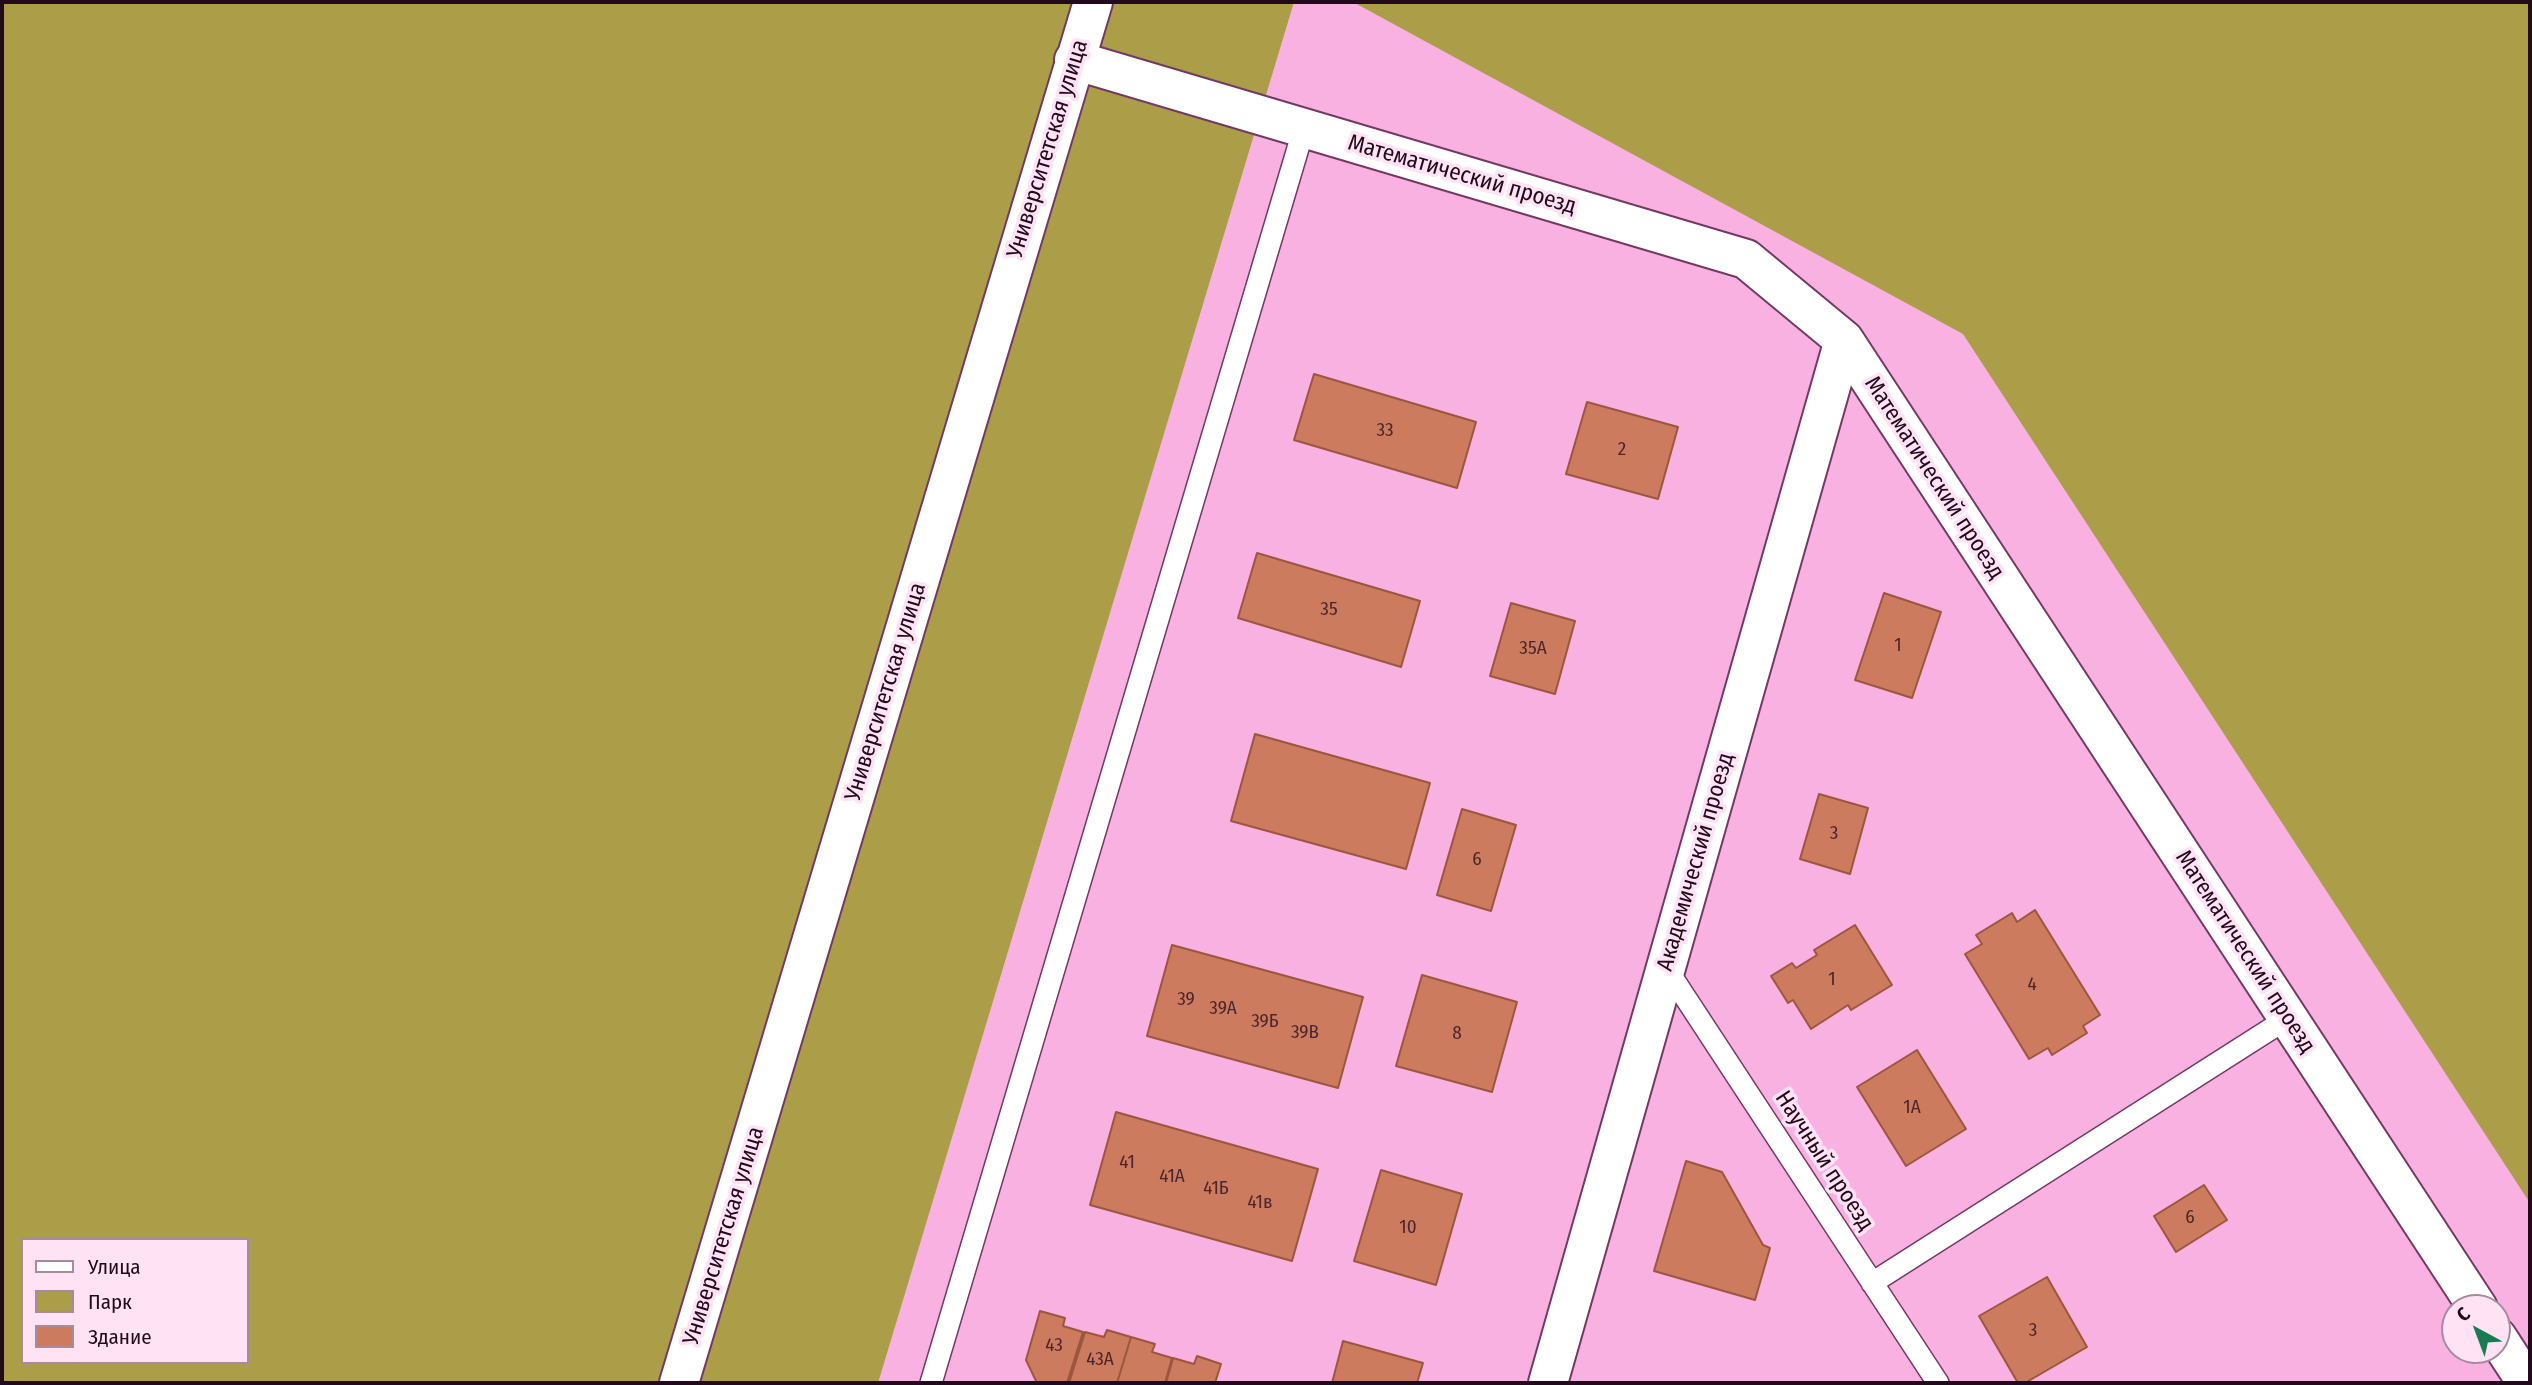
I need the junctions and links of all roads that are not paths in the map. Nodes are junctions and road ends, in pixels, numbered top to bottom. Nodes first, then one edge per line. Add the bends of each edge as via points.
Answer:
1 (1093, 2) edge
2 (1074, 60) junction
3 (1304, 128) junction
4 (1844, 340) junction
5 (1666, 968) junction
6 (2288, 1018) junction
7 (1872, 1283) junction
8 (2469, 1294) edge
9 (2511, 1358) edge
10 (680, 1383) edge
11 (931, 1383) edge
12 (1548, 1383) edge
13 (1938, 1383) edge
14 (2527, 1383) edge

1 - 2 street, Университетская улица
2 - 3 street, Математический проезд
2 - 10 street, Университетская улица
3 - 4 street, Математический проезд via 1746,258
3 - 11 lane
4 - 5 street, Академический проезд
4 - 6 street, Математический проезд
5 - 7 lane, Научный проезд
5 - 12 street, Академический проезд
6 - 7 lane
6 - 8 street, Математический проезд
7 - 13 lane, Научный проезд
9 - 14 street

